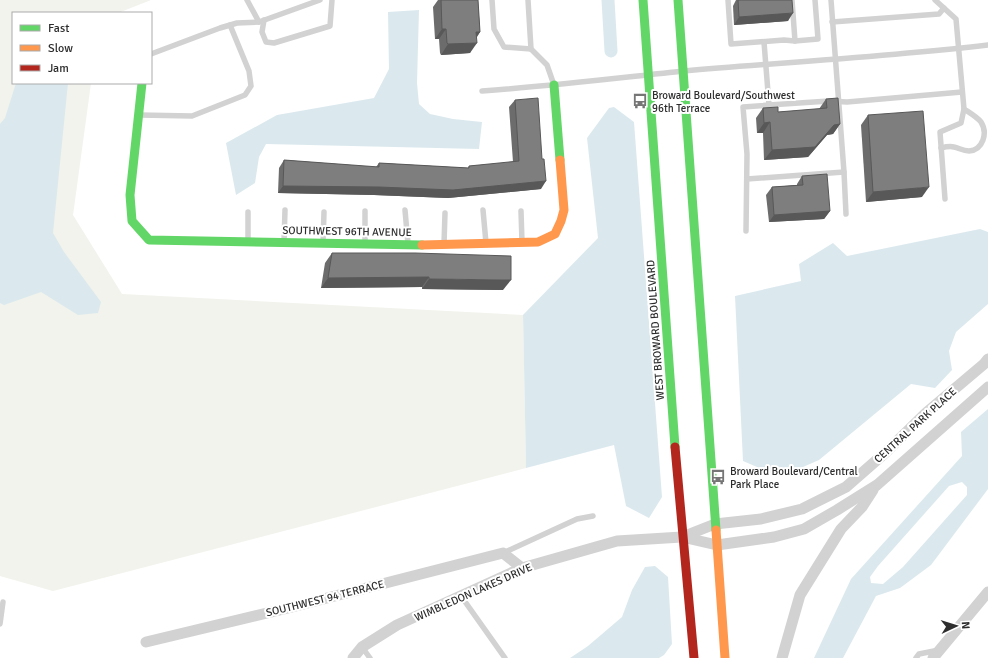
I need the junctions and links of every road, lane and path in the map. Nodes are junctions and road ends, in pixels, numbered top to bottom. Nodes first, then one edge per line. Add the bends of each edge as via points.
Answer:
1 (247, 0) edge
2 (320, 0) edge
3 (332, 0) edge
4 (492, 0) edge
5 (528, 0) edge
6 (643, 0) edge
7 (678, 0) edge
8 (728, 0) edge
9 (792, 0) edge
10 (815, 0) edge
11 (831, 0) edge
12 (935, 0) edge
13 (944, 8) junction
14 (262, 21) junction
15 (832, 22) junction
16 (230, 25) junction
17 (795, 41) junction
18 (764, 42) junction
19 (988, 45) edge
20 (959, 48) junction
21 (531, 49) junction
22 (152, 54) edge
23 (835, 59) junction
24 (766, 65) junction
25 (683, 71) junction
26 (648, 76) junction
27 (142, 84) edge
28 (554, 85) junction
29 (482, 91) dead end
30 (962, 92) junction
31 (839, 101) junction
32 (769, 105) junction
33 (964, 109) junction
34 (139, 115) junction
35 (941, 148) junction
36 (844, 172) junction
37 (747, 179) junction
38 (945, 199) dead end
39 (285, 210) dead end
40 (406, 210) dead end
41 (483, 210) dead end
42 (365, 211) dead end
43 (521, 211) dead end
44 (248, 212) dead end
45 (324, 212) dead end
46 (444, 213) dead end
47 (846, 214) dead end
48 (746, 231) dead end
49 (248, 242) junction
50 (284, 242) junction
51 (522, 242) junction
52 (323, 243) junction
53 (365, 244) junction
54 (486, 244) junction
55 (408, 245) junction
56 (444, 245) junction
57 (986, 362) edge
58 (988, 387) edge
59 (877, 485) junction
60 (592, 516) dead end
61 (715, 524) junction
62 (682, 537) junction
63 (717, 546) junction
64 (504, 553) junction
65 (522, 568) junction
66 (988, 592) edge
67 (461, 596) junction
68 (3, 602) dead end
69 (0, 624) edge
70 (146, 642) dead end
71 (362, 647) junction
72 (937, 654) edge
73 (353, 658) edge
74 (370, 658) edge
75 (505, 658) edge
76 (694, 658) edge
77 (725, 658) edge
78 (782, 658) edge
79 (916, 658) edge

1 - 14 lane
2 - 14 lane
3 - 14 lane via 330,26 274,43 266,42 262,32
4 - 21 lane via 494,29 504,47
5 - 21 lane
6 - 26 main road, WEST BROWARD BOULEVARD
7 - 25 main road
8 - 18 lane via 731,44
9 - 17 lane
10 - 17 lane via 818,40
11 - 15 lane
12 - 13 lane
13 - 15 lane via 939,14
13 - 20 lane via 956,19
14 - 16 lane
15 - 23 lane
16 - 22 lane
16 - 34 lane via 249,71 251,86 245,95 192,116
17 - 18 lane
18 - 24 lane
19 - 20 lane
20 - 23 lane
20 - 30 lane
21 - 28 lane via 547,64
23 - 24 lane
23 - 31 lane
24 - 25 lane
24 - 32 lane
25 - 26 lane
25 - 61 main road
26 - 28 lane
26 - 62 main road, WEST BROWARD BOULEVARD
27 - 34 main road, SOUTHWEST 96TH AVENUE
28 - 29 lane
28 - 51 main road, SOUTHWEST 96TH AVENUE via 564,210 562,221 555,234 538,242
30 - 31 lane
30 - 33 lane
31 - 32 lane
31 - 36 lane
32 - 37 lane via 743,107
33 - 35 lane via 961,123 940,132
33 - 35 lane via 982,123 985,135 983,143 970,151 953,147
34 - 49 main road, SOUTHWEST 96TH AVENUE via 130,195 132,221 149,240
35 - 38 lane
36 - 37 lane
36 - 47 lane
37 - 48 lane
39 - 50 lane
40 - 55 lane
41 - 54 lane
42 - 53 lane
43 - 51 lane
44 - 49 lane
45 - 52 lane
46 - 56 lane
49 - 50 main road, SOUTHWEST 96TH AVENUE
50 - 52 main road, SOUTHWEST 96TH AVENUE
51 - 54 main road, SOUTHWEST 96TH AVENUE
52 - 53 main road, SOUTHWEST 96TH AVENUE
53 - 55 main road, SOUTHWEST 96TH AVENUE
54 - 56 main road, SOUTHWEST 96TH AVENUE
55 - 56 main road, SOUTHWEST 96TH AVENUE
57 - 61 street, CENTRAL PARK PLACE via 846,487 802,509 761,519
58 - 59 street, CENTRAL PARK PLACE
59 - 63 street, WIMBLEDON LAKES DRIVE via 804,529 774,537
59 - 78 street via 862,507 841,529 800,595
60 - 64 lane, SOUTHWEST 94 TERRACE via 577,519
61 - 62 street, CENTRAL PARK PLACE
61 - 63 main road
62 - 63 street, WIMBLEDON LAKES DRIVE
62 - 65 street, WIMBLEDON LAKES DRIVE via 617,541
62 - 76 main road, WEST BROWARD BOULEVARD
63 - 77 main road
64 - 65 street
64 - 70 street, SOUTHWEST 94 TERRACE
65 - 67 street, WIMBLEDON LAKES DRIVE
66 - 72 street
67 - 71 street, WIMBLEDON LAKES DRIVE via 396,626
67 - 75 lane
68 - 69 lane
71 - 73 street, WIMBLEDON LAKES DRIVE
71 - 74 lane
72 - 79 lane via 919,654

